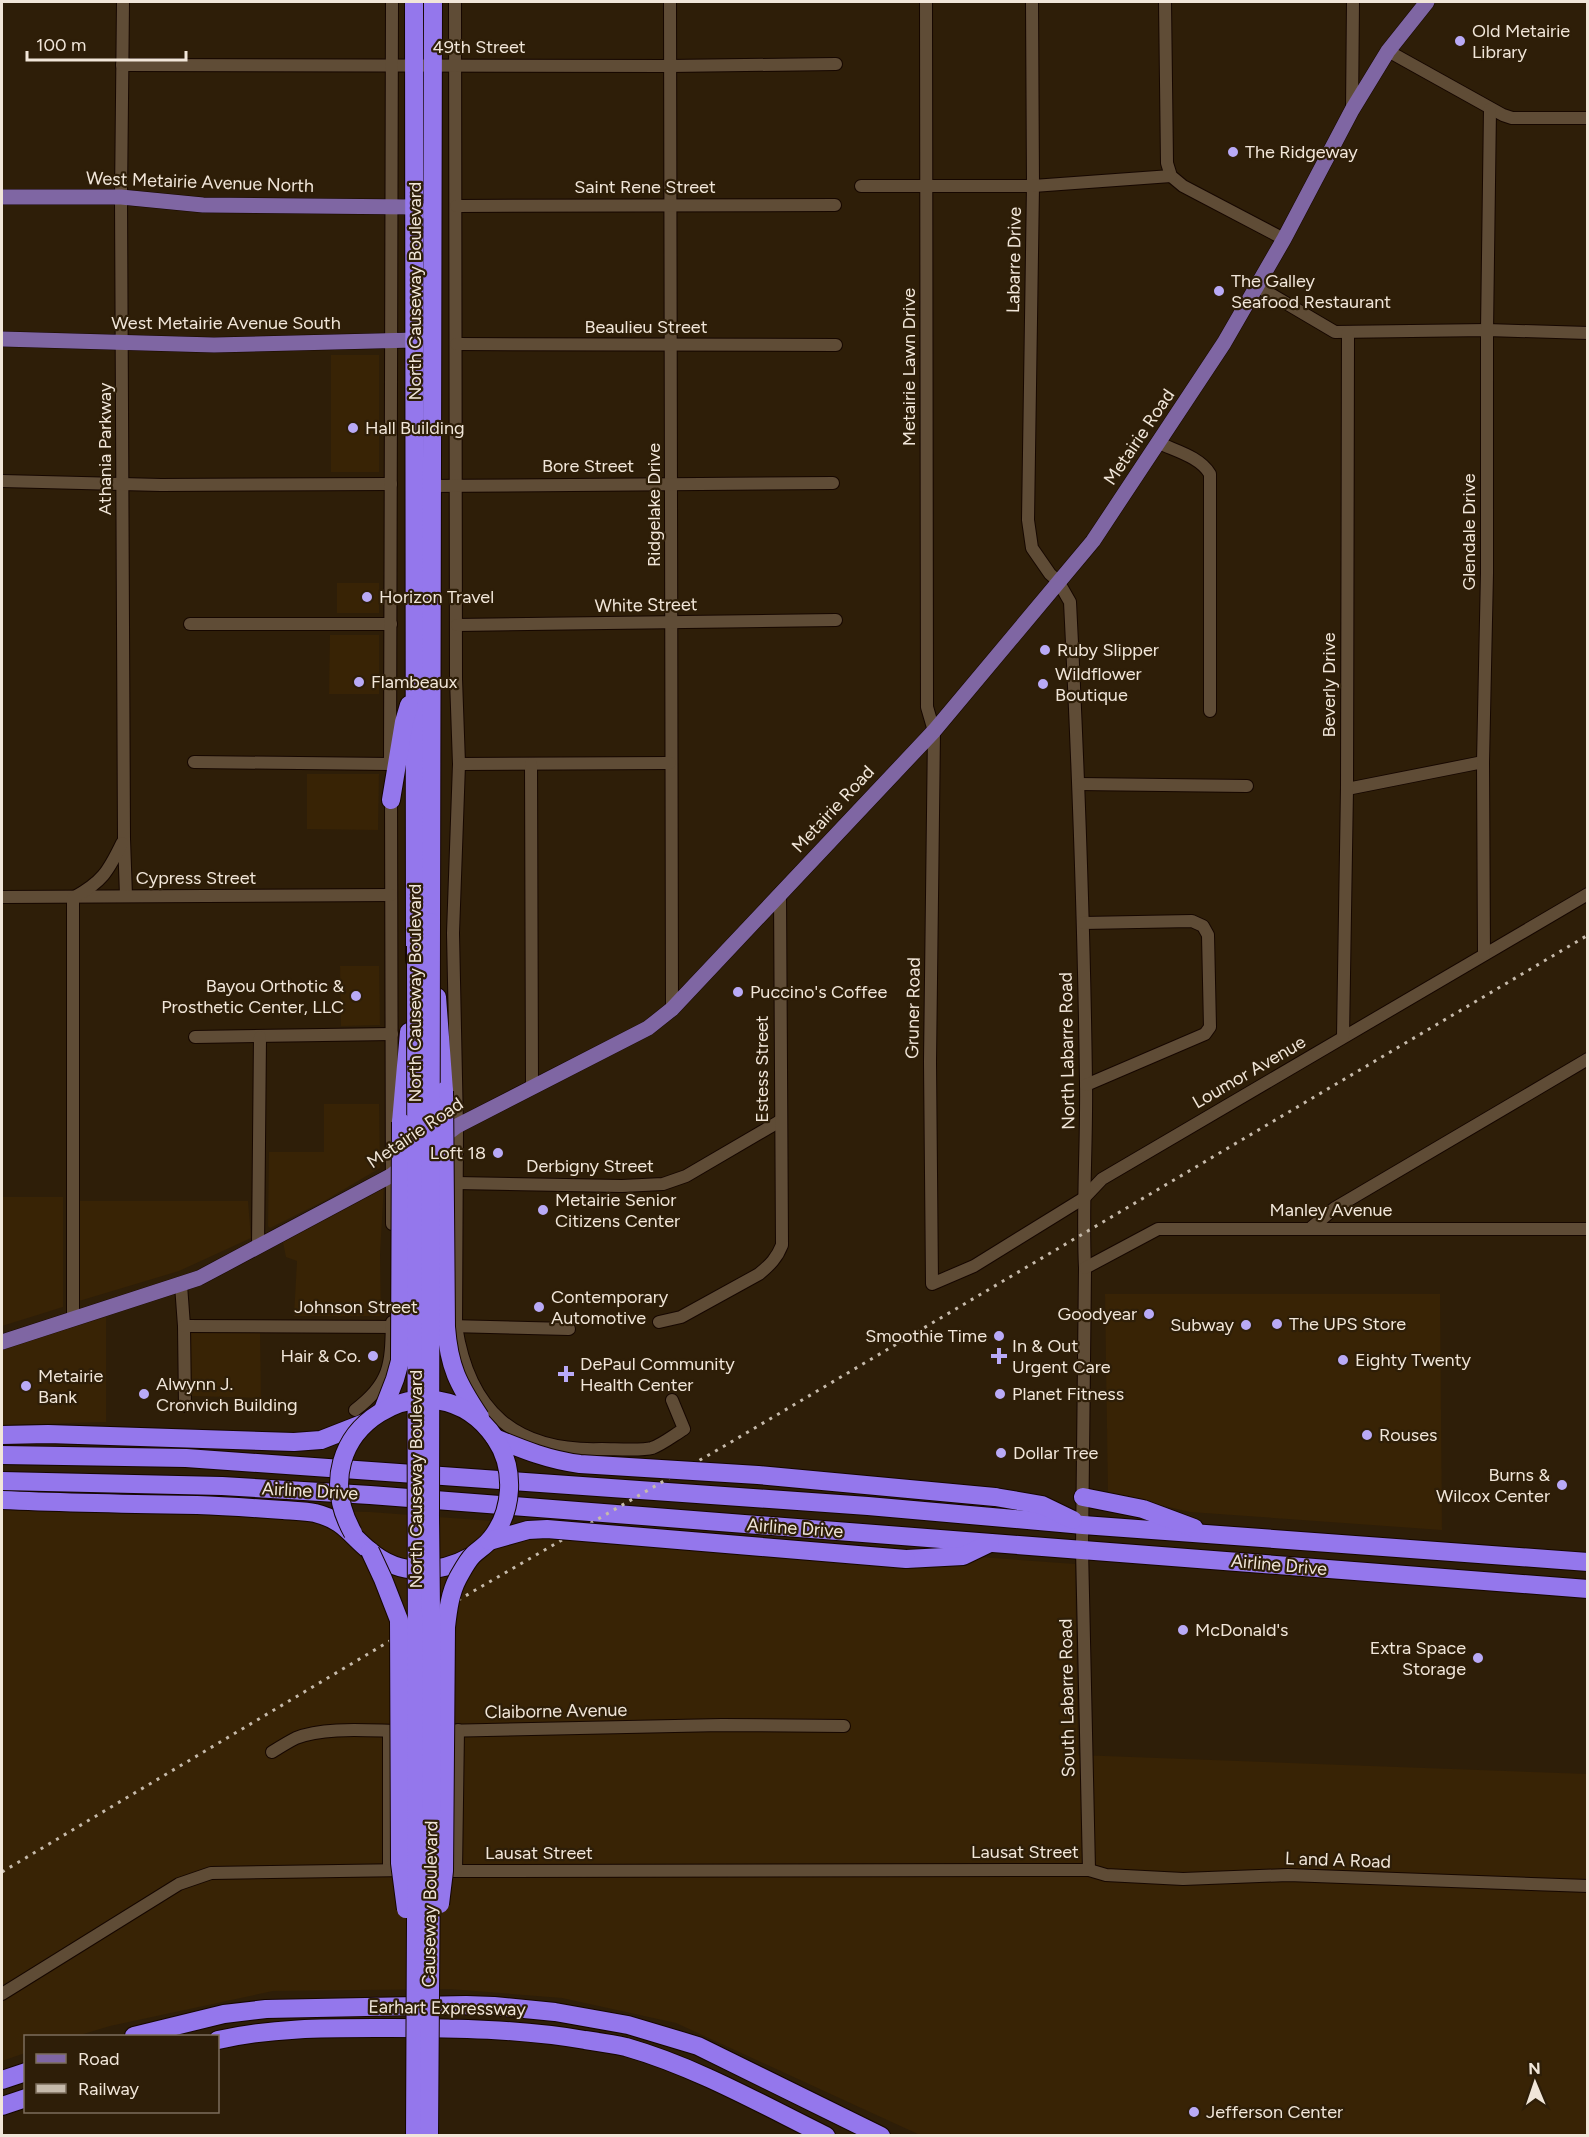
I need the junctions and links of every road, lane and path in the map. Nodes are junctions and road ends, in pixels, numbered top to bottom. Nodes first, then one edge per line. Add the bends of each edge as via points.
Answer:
1 (123, 2) edge
2 (392, 2) edge
3 (414, 2) edge
4 (433, 2) edge
5 (455, 2) edge
6 (670, 2) edge
7 (926, 2) edge
8 (1032, 2) edge
9 (1165, 2) edge
10 (1353, 2) edge
11 (1427, 2) edge
12 (1388, 51) junction
13 (391, 64) junction
14 (836, 64) dead end
15 (122, 65) junction
16 (414, 65) junction
17 (433, 65) junction
18 (454, 65) junction
19 (670, 66) junction
20 (1491, 109) junction
21 (1352, 110) junction
22 (1587, 118) edge
23 (1171, 176) junction
24 (861, 186) dead end
25 (1033, 186) junction
26 (926, 187) junction
27 (2, 197) edge
28 (121, 197) junction
29 (671, 205) junction
30 (835, 205) dead end
31 (391, 206) junction
32 (456, 206) junction
33 (414, 207) junction
34 (1284, 239) junction
35 (433, 255) junction
36 (1257, 286) junction
37 (433, 312) junction
38 (1487, 330) junction
39 (1348, 332) junction
40 (1587, 333) edge
41 (2, 339) edge
42 (415, 340) junction
43 (390, 341) junction
44 (123, 343) junction
45 (456, 344) junction
46 (672, 345) junction
47 (836, 345) dead end
48 (1159, 443) junction
49 (2, 481) edge
50 (123, 483) junction
51 (672, 483) junction
52 (833, 483) dead end
53 (391, 484) junction
54 (456, 485) junction
55 (424, 486) junction
56 (1058, 581) junction
57 (836, 620) dead end
58 (672, 623) junction
59 (190, 624) dead end
60 (391, 624) junction
61 (457, 625) junction
62 (415, 686) junction
63 (1210, 711) dead end
64 (934, 731) junction
65 (194, 762) dead end
66 (1483, 762) junction
67 (670, 763) junction
68 (459, 764) junction
69 (531, 764) junction
70 (390, 765) junction
71 (1079, 784) junction
72 (1247, 786) dead end
73 (1347, 789) junction
74 (391, 800) junction
75 (124, 840) junction
76 (780, 893) junction
77 (1587, 894) edge
78 (391, 895) junction
79 (126, 896) junction
80 (2, 897) edge
81 (74, 898) junction
82 (423, 922) junction
83 (1083, 923) junction
84 (424, 945) junction
85 (1484, 954) junction
86 (672, 1009) junction
87 (392, 1034) junction
88 (195, 1037) dead end
89 (260, 1037) junction
90 (1342, 1038) junction
91 (1587, 1059) edge
92 (1086, 1084) junction
93 (532, 1087) junction
94 (780, 1121) junction
95 (457, 1126) junction
96 (392, 1175) junction
97 (456, 1184) junction
98 (1084, 1198) junction
99 (1312, 1227) junction
100 (1587, 1229) edge
101 (258, 1247) junction
102 (1085, 1268) junction
103 (932, 1284) joint
104 (181, 1285) junction
105 (73, 1319) junction
106 (659, 1322) dead end
107 (184, 1326) junction
108 (456, 1326) junction
109 (392, 1327) junction
110 (569, 1329) dead end
111 (21, 1336) junction
112 (2, 1337) edge
113 (2, 1342) edge
114 (672, 1401) dead end
115 (185, 1406) dead end
116 (383, 1410) junction
117 (361, 1416) junction
118 (490, 1432) junction
119 (2, 1435) edge
120 (2, 1455) edge
121 (2, 1481) edge
122 (1083, 1497) junction
123 (2, 1500) edge
124 (1083, 1525) junction
125 (353, 1533) junction
126 (1206, 1534) junction
127 (489, 1540) junction
128 (990, 1543) junction
129 (1082, 1549) junction
130 (1414, 1550) junction
131 (369, 1551) junction
132 (472, 1556) junction
133 (1587, 1563) edge
134 (1335, 1569) junction
135 (1587, 1589) edge
136 (432, 1708) joint
137 (844, 1726) dead end
138 (458, 1730) junction
139 (389, 1731) junction
140 (272, 1752) dead end
141 (1089, 1869) junction
142 (389, 1870) junction
143 (456, 1871) junction
144 (1587, 1886) edge
145 (422, 1990) junction
146 (2, 1994) edge
147 (142, 2035) edge
148 (219, 2040) edge
149 (24, 2073) edge
150 (2, 2080) edge
151 (24, 2099) edge
152 (2, 2106) edge
153 (415, 2136) edge
154 (429, 2136) edge
155 (826, 2136) edge
156 (881, 2136) edge

1 - 15 street, Athania Parkway
2 - 13 street, North Causeway Boulevard
3 - 16 highway, North Causeway Boulevard
4 - 17 highway, North Causeway Boulevard
5 - 18 street
6 - 19 street, Ridgelake Drive
7 - 26 street, Metairie Lawn Drive
8 - 25 street, Labarre Drive
9 - 23 street via 1167,163
10 - 21 street
11 - 12 main road, Metairie Road
12 - 20 street
12 - 21 main road, Metairie Road
13 - 15 street, 49th Street
13 - 16 street, 49th Street
13 - 31 street, North Causeway Boulevard
14 - 19 street, 49th Street
15 - 28 street, Athania Parkway
16 - 17 street, 49th Street
16 - 33 highway, North Causeway Boulevard
17 - 18 street, 49th Street
17 - 35 highway, North Causeway Boulevard
18 - 19 street, 49th Street
18 - 32 street
19 - 29 street, Ridgelake Drive
20 - 22 street via 1512,118
20 - 38 street, Glendale Drive
21 - 34 main road, Metairie Road
23 - 25 street
23 - 34 street
24 - 26 street
25 - 26 street
25 - 56 street, Labarre Drive via 1028,520 1032,548
26 - 64 street, Metairie Lawn Drive via 927,707
27 - 28 main road, West Metairie Avenue North
28 - 31 main road, West Metairie Avenue North via 203,205
28 - 44 street, Athania Parkway
29 - 30 street, Saint Rene Street
29 - 32 street, Saint Rene Street
29 - 46 street, Ridgelake Drive
31 - 33 main road, West Metairie Avenue North
31 - 43 street, North Causeway Boulevard
32 - 45 street
33 - 35 main road via 422,211 428,225
33 - 42 highway, North Causeway Boulevard
34 - 36 main road, Metairie Road
35 - 37 highway, North Causeway Boulevard
36 - 39 street via 1328,330
36 - 48 main road, Metairie Road
37 - 42 main road via 430,328
37 - 55 highway, North Causeway Boulevard
38 - 39 street
38 - 40 street
38 - 66 street, Glendale Drive
39 - 73 street, Beverly Drive
41 - 44 main road, West Metairie Avenue South
42 - 43 main road, West Metairie Avenue South
42 - 55 highway, North Causeway Boulevard
43 - 44 main road, West Metairie Avenue South
43 - 53 street, North Causeway Boulevard
44 - 50 street, Athania Parkway
45 - 46 street, Beaulieu Street
45 - 54 street
46 - 47 street, Beaulieu Street
46 - 51 street, Ridgelake Drive
48 - 56 main road, Metairie Road via 1093,541
48 - 63 street via 1189,456 1210,474
49 - 50 street
50 - 53 street
50 - 75 street, Athania Parkway
51 - 52 street, Bore Street
51 - 54 street, Bore Street
51 - 58 street, Ridgelake Drive
53 - 60 street, North Causeway Boulevard
54 - 55 street, Bore Street
54 - 61 street
55 - 62 highway, North Causeway Boulevard
55 - 82 highway, North Causeway Boulevard
56 - 64 main road, Metairie Road
56 - 71 street, North Labarre Road via 1070,602
57 - 58 street, White Street
58 - 61 street, White Street
58 - 67 street, Ridgelake Drive
59 - 60 street
60 - 70 street, North Causeway Boulevard
61 - 68 street
62 - 74 highway via 404,722
62 - 82 highway, North Causeway Boulevard
64 - 76 main road, Metairie Road
64 - 103 street, Gruner Road
65 - 70 street
66 - 73 street
66 - 85 street, Glendale Drive
67 - 69 street
67 - 86 street, Ridgelake Drive
68 - 69 street
68 - 95 street via 453,933
69 - 93 street
70 - 74 street, North Causeway Boulevard
71 - 72 street
71 - 83 street, North Labarre Road
73 - 90 street, Beverly Drive
74 - 78 street, North Causeway Boulevard
75 - 79 street, Athania Parkway
75 - 81 street via 110,869 94,886
76 - 86 main road, Metairie Road
76 - 94 street, Estess Street
77 - 85 street, Loumor Avenue
78 - 79 street, Cypress Street
78 - 87 street, North Causeway Boulevard
79 - 81 street, Cypress Street
80 - 81 street, Cypress Street
81 - 105 street
82 - 84 highway, North Causeway Boulevard
83 - 92 street, North Labarre Road
83 - 92 street via 1192,921 1203,926 1208,934 1210,1027 1205,1034
84 - 116 highway, bridge via 401,1122 400,1361
84 - 118 highway, bridge via 442,1039 448,1350 461,1389
84 - 136 highway, North Causeway Boulevard, bridge
84 - 145 highway, North Causeway Boulevard, bridge via 417,1708
85 - 90 street, Loumor Avenue
86 - 93 main road, Metairie Road via 648,1028
87 - 89 street
87 - 96 street, North Causeway Boulevard
88 - 89 street
89 - 101 street
90 - 98 street, Loumor Avenue via 1102,1179
91 - 99 street via 1335,1208
92 - 98 street, North Labarre Road
93 - 95 main road, Metairie Road
94 - 97 street, Derbigny Street via 686,1176 663,1184
94 - 106 street, Estess Street via 782,1245 777,1256 759,1274 681,1317
95 - 96 main road, Metairie Road
95 - 97 street
96 - 101 main road, Metairie Road
96 - 109 street, North Causeway Boulevard
97 - 108 street
98 - 102 street, North Labarre Road
98 - 103 street, Loumor Avenue via 974,1266
99 - 100 street, Manley Avenue
99 - 102 street, Manley Avenue via 1158,1229
101 - 104 main road, Metairie Road
102 - 122 street, North Labarre Road
104 - 105 main road, Metairie Road
104 - 107 street
105 - 111 main road, Metairie Road
107 - 109 street, Johnson Street
107 - 115 street
108 - 109 street, Johnson Street
108 - 110 street, Johnson Street
108 - 114 street via 468,1374 488,1408 508,1426 549,1445 582,1450 652,1448 684,1429
109 - 117 street, North Causeway Boulevard via 386,1373
111 - 112 main road
111 - 113 main road, Metairie Road
116 - 117 highway, bridge
116 - 118 highway, bridge via 414,1401 445,1403 474,1416
117 - 119 highway via 321,1440 294,1442
117 - 125 highway, bridge via 339,1475 341,1506
118 - 124 highway, bridge via 537,1456 556,1461 995,1497 1042,1505
118 - 127 highway, bridge via 506,1460 510,1484 502,1520
120 - 124 highway, Airline Drive via 198,1458
121 - 128 highway, Airline Drive via 337,1492
122 - 124 street, North Labarre Road
122 - 126 highway via 1143,1509
123 - 125 highway via 241,1506 315,1513 339,1522
124 - 126 highway, Airline Drive
124 - 129 street, South Labarre Road
125 - 131 highway
126 - 130 highway, Airline Drive
127 - 128 highway, bridge via 547,1529 906,1559 963,1556
127 - 132 highway, bridge
128 - 129 highway, Airline Drive
129 - 134 highway, Airline Drive
129 - 141 street, South Labarre Road
130 - 133 highway, Airline Drive
130 - 134 highway via 1412,1561 1400,1567
131 - 132 highway, bridge via 402,1568 420,1570 438,1569
131 - 145 highway, bridge via 399,1620 400,1863
132 - 145 highway, bridge via 452,1594 446,1627 444,1871
134 - 135 highway, Airline Drive
136 - 145 highway, Causeway Boulevard, bridge
137 - 138 street, Claiborne Avenue
138 - 139 street, Claiborne Avenue
138 - 143 street
139 - 140 street, Claiborne Avenue via 350,1730 306,1736
139 - 142 street
141 - 143 street, Lausat Street
141 - 144 street, L and A Road via 1106,1875 1183,1879 1288,1875
142 - 143 street, Lausat Street
142 - 146 street, Lausat Street via 211,1874 179,1884
145 - 153 highway, Causeway Boulevard, bridge
145 - 154 highway, Causeway Boulevard, bridge
147 - 156 highway, Earhart Expressway via 224,2014 266,2009 466,2005 555,2012 628,2025 698,2046
148 - 155 highway, Earhart Expressway via 338,2027 460,2027 558,2036 624,2047 669,2062
149 - 150 highway
151 - 152 highway

